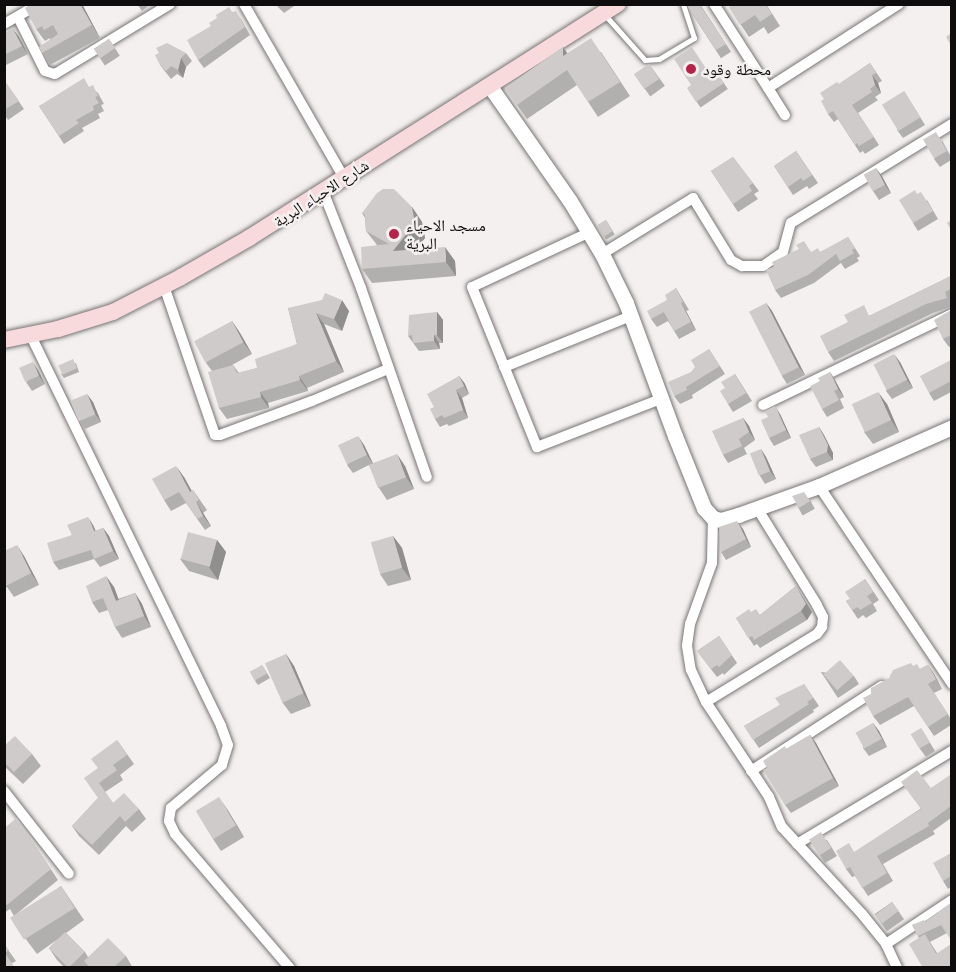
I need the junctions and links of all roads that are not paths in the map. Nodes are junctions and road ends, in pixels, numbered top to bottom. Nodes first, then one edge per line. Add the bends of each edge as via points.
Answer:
1 (39, 4) edge
2 (170, 4) edge
3 (244, 4) edge
4 (683, 4) edge
5 (714, 4) edge
6 (898, 4) edge
7 (611, 9) edge
8 (18, 17) junction
9 (4, 24) edge
10 (489, 86) junction
11 (768, 88) junction
12 (785, 115) dead end
13 (951, 124) edge
14 (344, 178) junction
15 (323, 192) junction
16 (590, 232) junction
17 (602, 254) junction
18 (164, 286) junction
19 (951, 314) edge
20 (631, 316) junction
21 (31, 336) junction
22 (6, 338) edge
23 (504, 367) junction
24 (388, 369) junction
25 (661, 399) junction
26 (763, 405) dead end
27 (951, 427) edge
28 (427, 477) dead end
29 (819, 486) junction
30 (757, 508) junction
31 (713, 518) junction
32 (892, 679) edge
33 (951, 684) edge
34 (706, 702) junction
35 (951, 751) edge
36 (751, 771) junction
37 (4, 791) edge
38 (797, 844) junction
39 (69, 874) dead end
40 (951, 900) edge
41 (886, 945) junction
42 (290, 968) edge
43 (897, 968) edge

1 - 8 street
2 - 8 street via 55,74 45,71
3 - 14 street
4 - 7 lane via 694,38 659,59 645,60
5 - 11 street via 728,17
6 - 11 street
7 - 10 main road, شارع الاحياء البرية
8 - 9 street
10 - 14 main road, شارع الاحياء البرية
10 - 16 main road
11 - 12 street
13 - 17 street via 790,223 783,252 763,266 742,266 731,260 693,198
14 - 15 main road, شارع الاحياء البرية
15 - 18 main road, شارع الاحياء البرية
15 - 24 street
16 - 17 main road
16 - 23 street via 472,287
17 - 20 main road
18 - 21 main road, شارع الاحياء البرية via 112,312
18 - 24 street via 215,435
19 - 26 street
20 - 23 street
20 - 25 main road
21 - 22 main road, شارع الاحياء البرية
21 - 42 street via 228,745 222,765 171,808 169,821 175,834
23 - 25 street via 537,447
24 - 28 street
25 - 31 main road via 704,508
27 - 29 main road
29 - 30 main road
29 - 33 street
30 - 31 main road via 721,520
30 - 34 street via 817,606 823,617 822,627 817,634
31 - 34 street via 712,563 690,624 687,646 691,670
32 - 36 street
34 - 36 street
35 - 38 street
36 - 38 street via 769,797 782,827
37 - 39 street
38 - 41 street
40 - 41 street
41 - 43 street

